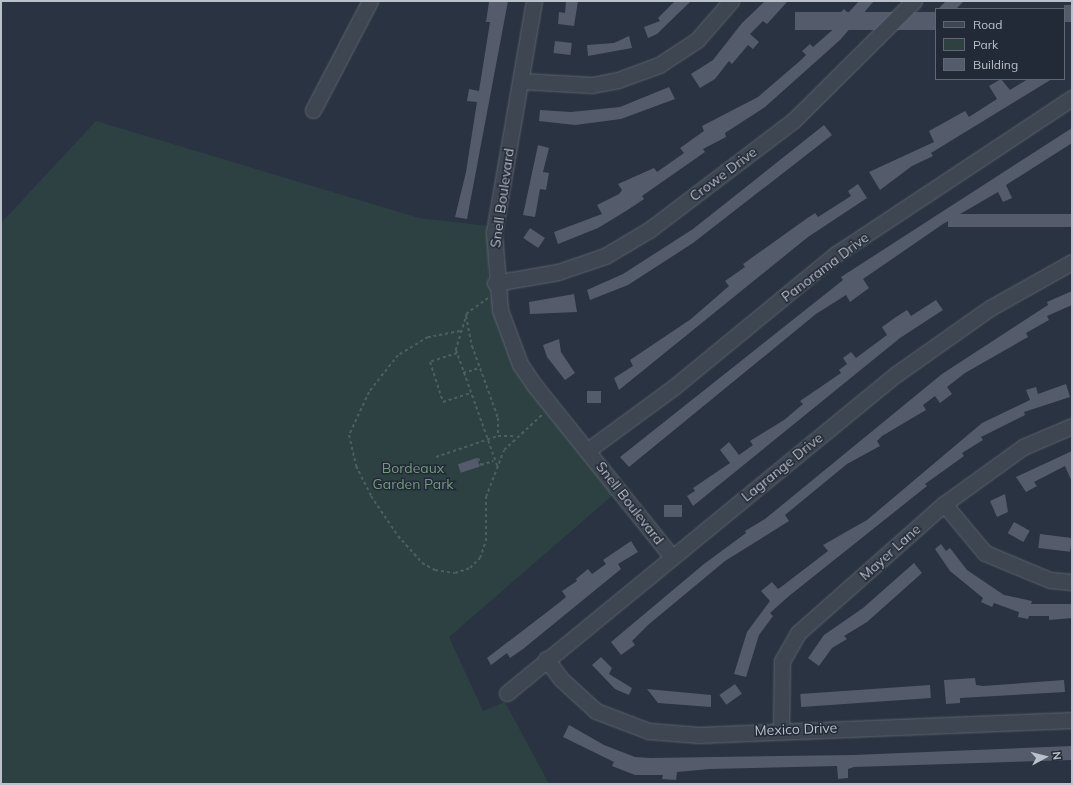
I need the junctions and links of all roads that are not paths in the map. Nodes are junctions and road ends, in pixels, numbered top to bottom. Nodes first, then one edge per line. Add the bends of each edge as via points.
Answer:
1 (370, 1) edge
2 (534, 1) edge
3 (731, 1) edge
4 (914, 1) edge
5 (521, 81) junction
6 (1072, 98) edge
7 (313, 110) dead end
8 (1072, 262) edge
9 (496, 289) junction
10 (1072, 426) edge
11 (588, 450) junction
12 (944, 504) junction
13 (671, 556) junction
14 (1072, 582) edge
15 (546, 659) junction
16 (506, 693) dead end
17 (1072, 720) edge
18 (782, 729) junction

1 - 7 street
2 - 5 street, Snell Boulevard
3 - 5 street via 697,40 659,65 618,80 592,85
4 - 9 street, Crowe Drive via 794,120 649,230 605,256
5 - 9 street, Snell Boulevard via 494,233
6 - 11 street, Panorama Drive via 836,254 674,387
8 - 13 street, Lagrange Drive via 990,308 895,375
9 - 11 street, Snell Boulevard via 505,328 520,364
10 - 12 street, Mayer Lane via 1023,447
11 - 13 street, Snell Boulevard
12 - 14 street via 986,552 1050,580
12 - 18 street, Mayer Lane via 798,633 782,661
13 - 15 street, Lagrange Drive
15 - 16 street, Lagrange Drive
15 - 18 street, Mexico Drive via 561,679 596,711 649,731 699,735
17 - 18 street, Mexico Drive

